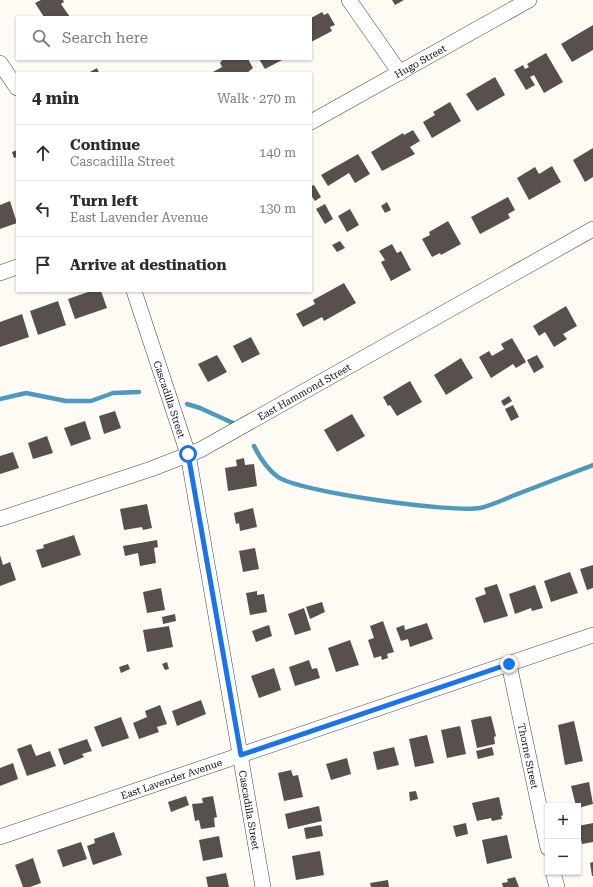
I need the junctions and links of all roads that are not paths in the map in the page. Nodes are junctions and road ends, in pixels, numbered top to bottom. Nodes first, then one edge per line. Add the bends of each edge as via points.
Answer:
1 (349, 0) edge
2 (529, 0) edge
3 (0, 64) edge
4 (400, 73) junction
5 (16, 87) edge
6 (312, 121) edge
7 (593, 229) edge
8 (16, 267) edge
9 (0, 272) edge
10 (134, 292) edge
11 (188, 454) junction
12 (0, 519) edge
13 (593, 636) edge
14 (509, 664) junction
15 (241, 755) junction
16 (0, 837) edge
17 (546, 839) edge
18 (554, 875) edge
19 (263, 887) edge
20 (557, 887) edge

1 - 4 street
2 - 4 street, Hugo Street
3 - 5 street
4 - 6 street, Hugo Street
7 - 11 street, East Hammond Street via 215,442
8 - 9 street
10 - 11 street, Cascadilla Street
11 - 12 street, East Hammond Street via 151,469
11 - 15 street, Cascadilla Street
13 - 14 street, East Lavender Avenue
14 - 15 street, East Lavender Avenue
14 - 17 street, Thorne Street
15 - 16 street, East Lavender Avenue
15 - 19 street, Cascadilla Street
18 - 20 street

